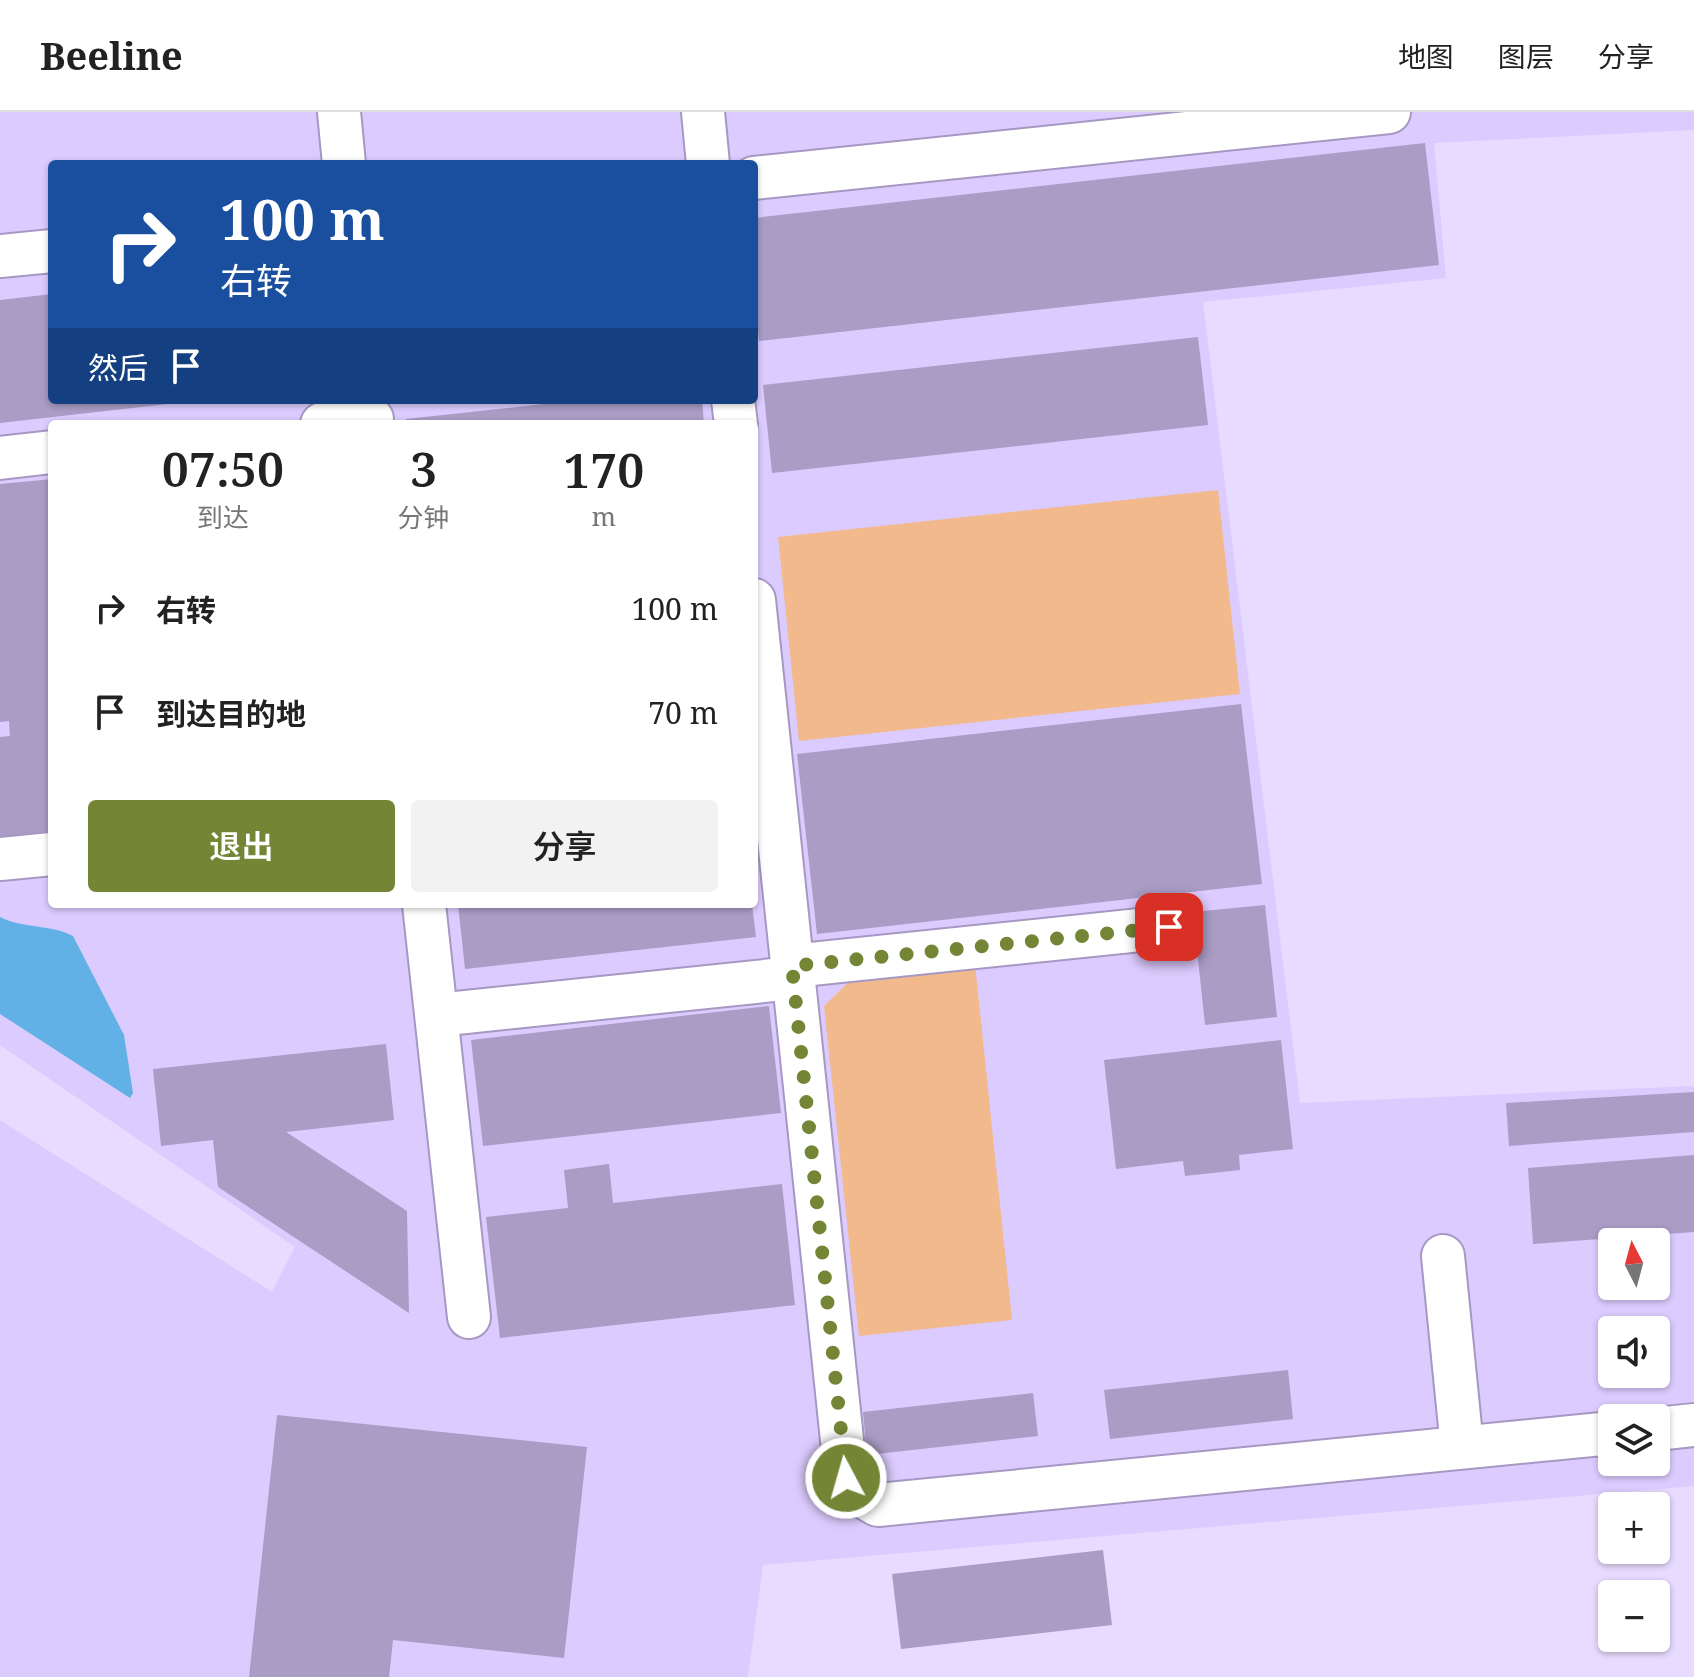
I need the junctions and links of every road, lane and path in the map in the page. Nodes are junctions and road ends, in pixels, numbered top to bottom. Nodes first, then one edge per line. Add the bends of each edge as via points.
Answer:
1 (339, 112) edge
2 (703, 112) edge
3 (1389, 112) edge
4 (1070, 128) edge
5 (344, 160) edge
6 (708, 160) edge
7 (758, 177) edge
8 (48, 251) edge
9 (0, 256) edge
10 (372, 414) edge
11 (342, 420) edge
12 (48, 452) edge
13 (0, 458) edge
14 (758, 638) edge
15 (48, 854) edge
16 (0, 859) edge
17 (424, 908) edge
18 (1169, 927) dead end
19 (793, 972) junction
20 (437, 1015) junction
21 (1443, 1256) dead end
22 (469, 1317) dead end
23 (1694, 1425) edge
24 (1670, 1428) edge
25 (1598, 1434) edge
26 (1462, 1447) junction

1 - 5 lane
2 - 6 lane
3 - 4 lane
4 - 7 lane
8 - 9 lane
10 - 11 lane
12 - 13 lane
14 - 19 lane
15 - 16 lane
17 - 20 lane
18 - 19 lane
19 - 20 lane
19 - 26 lane via 846,1478 859,1494 878,1505
20 - 22 lane
21 - 26 lane
23 - 24 lane
25 - 26 lane

